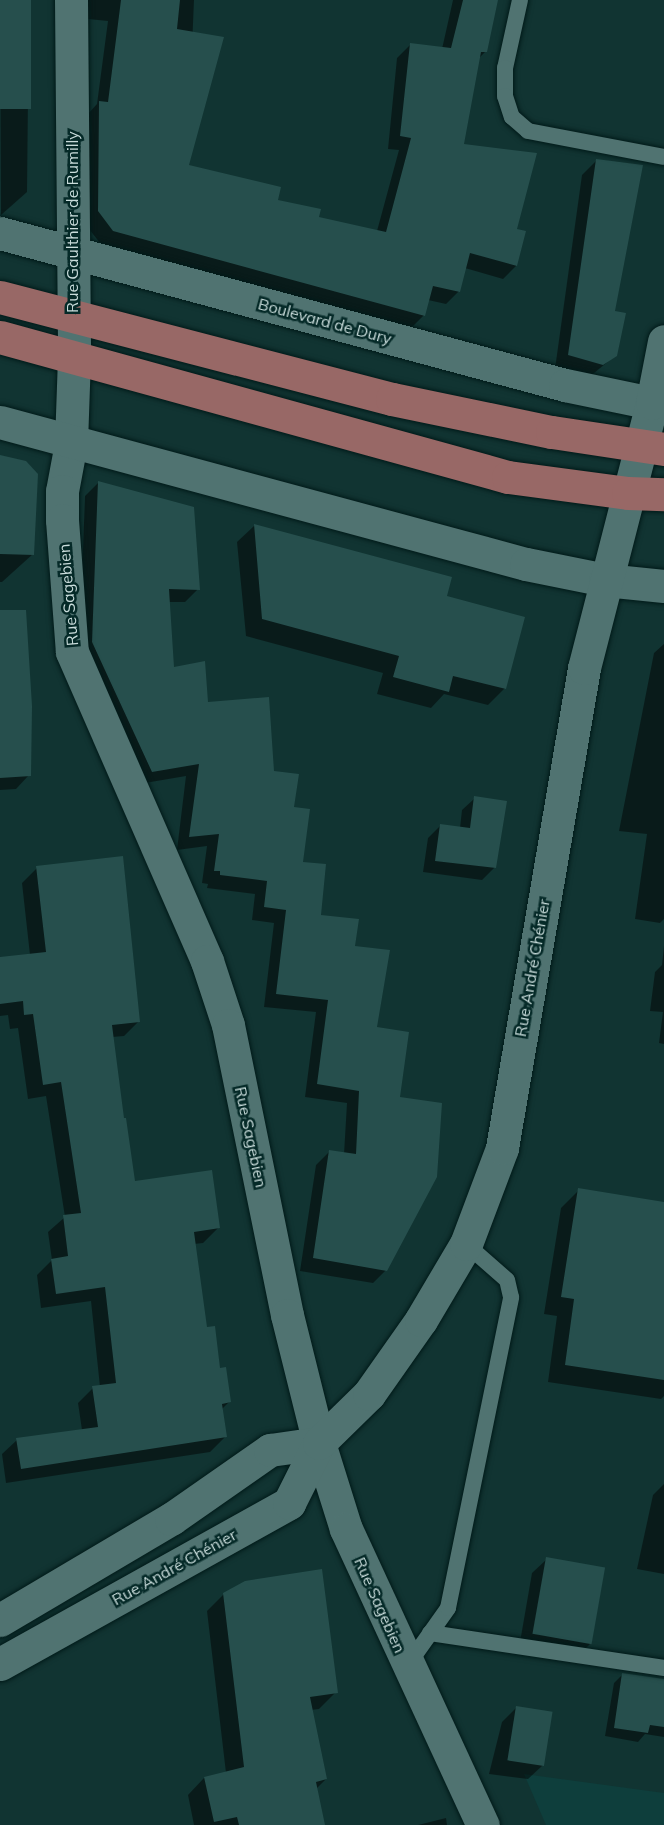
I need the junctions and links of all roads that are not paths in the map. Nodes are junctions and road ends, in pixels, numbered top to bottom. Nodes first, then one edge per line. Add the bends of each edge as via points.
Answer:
1 (71, 0) edge
2 (520, 0) edge
3 (664, 158) edge
4 (0, 233) edge
5 (72, 252) junction
6 (0, 297) edge
7 (73, 316) junction
8 (0, 337) edge
9 (664, 341) edge
10 (74, 357) junction
11 (658, 403) edge
12 (0, 422) edge
13 (71, 443) junction
14 (652, 448) edge
15 (628, 493) junction
16 (664, 494) edge
17 (605, 580) junction
18 (664, 586) edge
19 (466, 1244) junction
20 (319, 1443) junction
21 (0, 1620) edge
22 (430, 1633) junction
23 (0, 1664) edge
24 (407, 1666) junction
25 (664, 1668) edge
26 (483, 1825) edge

1 - 5 street, Rue Gaulthier de Rumilly
2 - 3 lane via 505,68 505,96 512,117 528,132
4 - 5 street, Boulevard de Dury
5 - 7 street, Rue Gaulthier de Rumilly
5 - 11 street, Boulevard de Dury via 565,385
6 - 7 main road
7 - 10 street, Rue Gaulthier de Rumilly
7 - 14 main road via 393,399
8 - 10 main road
9 - 11 street, Rue André Chénier
10 - 13 street, Rue Gaulthier de Rumilly
10 - 15 main road via 508,477
11 - 14 street, Rue André Chénier
12 - 13 street
13 - 17 street via 496,557
13 - 20 street, Rue Sagebien via 62,491 62,520 72,652 207,961 228,1025 287,1315
14 - 15 street, Rue André Chénier
15 - 16 main road
15 - 17 street, Rue André Chénier
17 - 18 street
17 - 19 street, Rue André Chénier via 584,668 502,1148
19 - 20 street, Rue André Chénier via 421,1320 369,1394
19 - 22 lane via 507,1280 511,1297 448,1608
20 - 21 street via 270,1450 171,1519
20 - 23 street, Rue André Chénier via 289,1503
20 - 24 street, Rue Sagebien via 346,1529
22 - 24 lane
22 - 25 lane
24 - 26 street, Rue Sagebien

